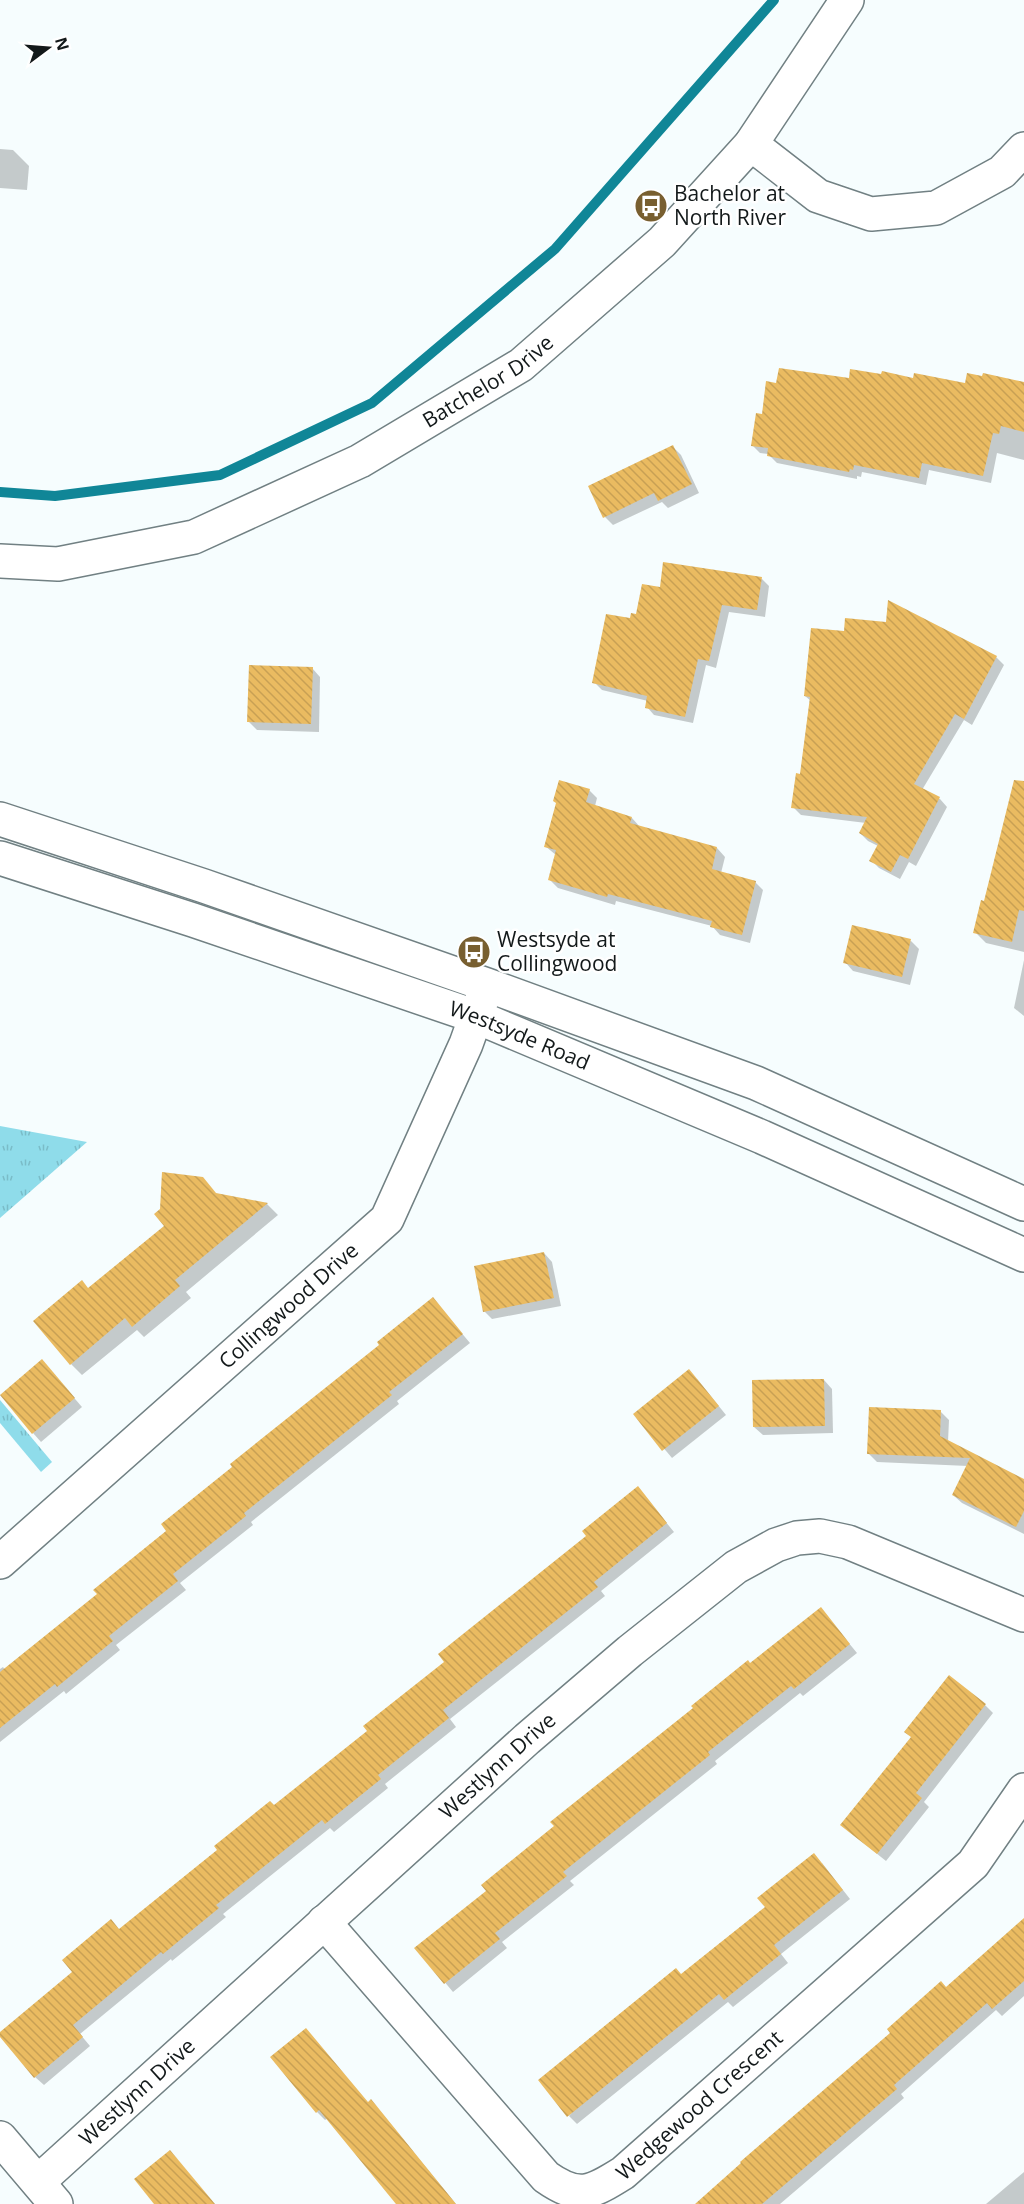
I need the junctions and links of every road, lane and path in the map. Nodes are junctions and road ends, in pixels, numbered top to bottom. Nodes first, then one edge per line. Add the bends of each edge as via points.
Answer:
1 (847, 0) edge
2 (751, 144) junction
3 (1024, 149) edge
4 (0, 561) edge
5 (0, 819) edge
6 (0, 858) edge
7 (487, 985) junction
8 (477, 1017) junction
9 (1024, 1204) edge
10 (1024, 1255) edge
11 (0, 1562) edge
12 (1024, 1615) edge
13 (1024, 1791) edge
14 (324, 1922) junction
15 (0, 2138) edge
16 (47, 2193) edge

1 - 2 street, Batchelor Drive
2 - 3 street via 818,196 871,214 936,208 1002,172
2 - 4 street, Batchelor Drive via 662,242 521,365 360,461 194,537 58,564
5 - 7 street, Westsyde Road
6 - 8 street, Westsyde Road
7 - 8 street, Collingwood Drive
7 - 9 street, Westsyde Road via 756,1083
8 - 10 street, Westsyde Road via 762,1137
8 - 11 street, Collingwood Drive via 387,1219
12 - 14 street, Westlynn Drive via 848,1542 820,1536 776,1545 736,1567 630,1651
13 - 14 street, Wedgewood Crescent via 973,1864 623,2173 603,2186 583,2192 563,2189 546,2177
14 - 16 street, Westlynn Drive
15 - 16 street

